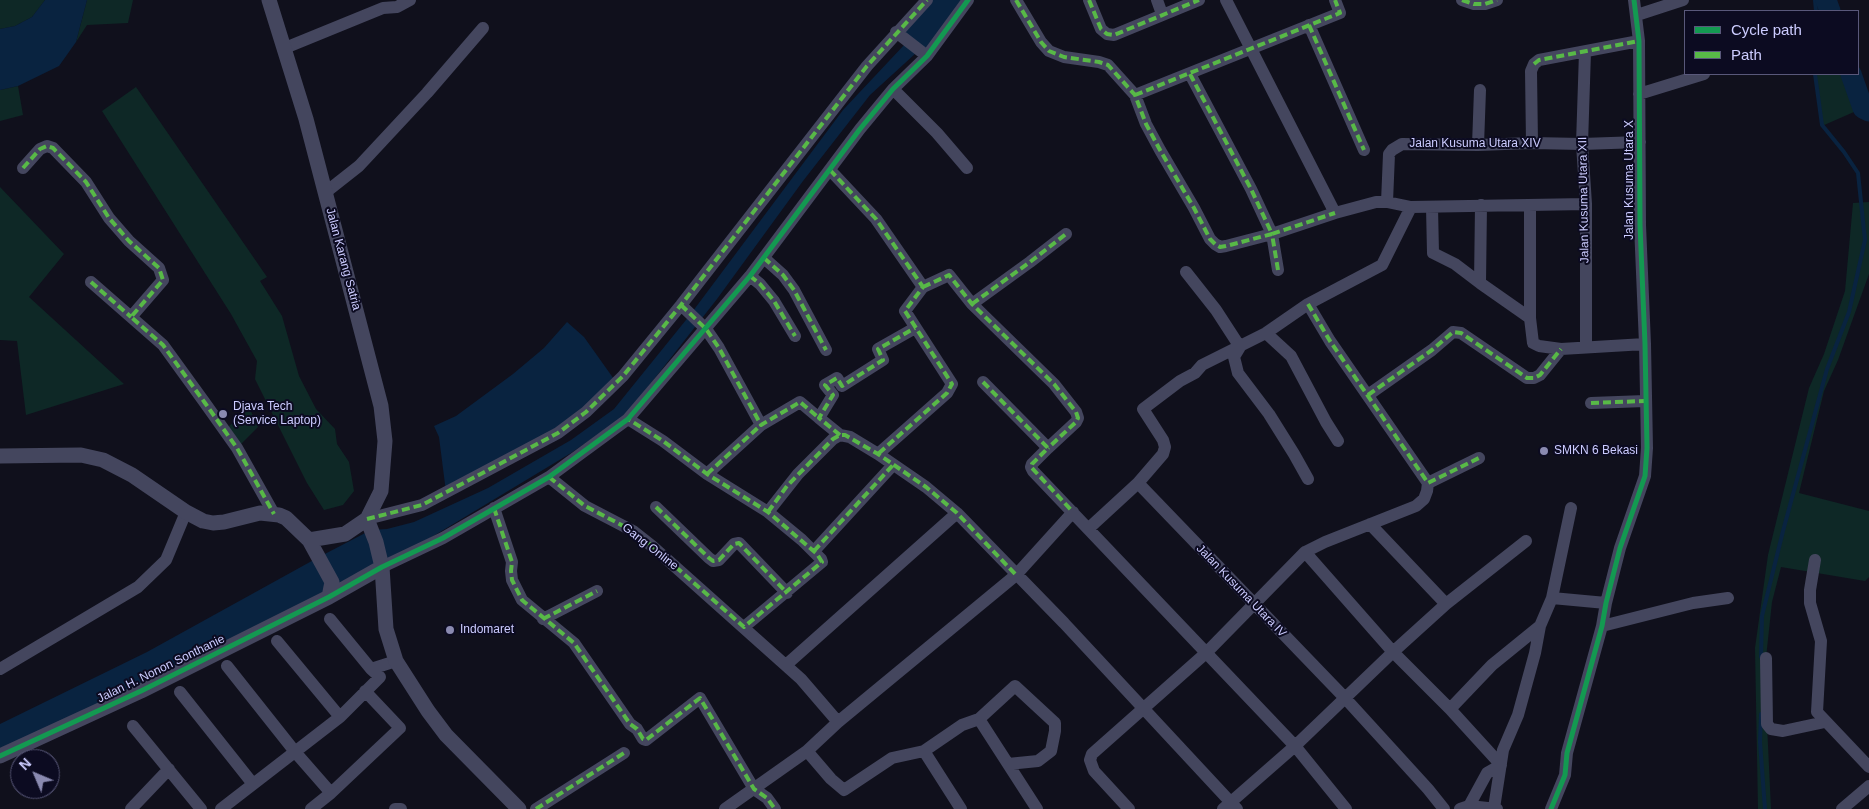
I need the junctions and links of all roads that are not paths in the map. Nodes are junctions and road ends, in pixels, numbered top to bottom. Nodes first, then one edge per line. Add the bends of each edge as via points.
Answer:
1 (269, 0) edge
2 (410, 0) edge
3 (927, 0) edge
4 (968, 0) edge
5 (1016, 0) edge
6 (1089, 0) edge
7 (1157, 0) edge
8 (1199, 0) edge
9 (1226, 0) edge
10 (1336, 0) edge
11 (1462, 0) edge
12 (1497, 0) edge
13 (1634, 0) edge
14 (1682, 0) edge
15 (1162, 14) junction
16 (1637, 15) junction
17 (1310, 25) junction
18 (483, 28) dead end
19 (896, 32) junction
20 (1639, 41) junction
21 (285, 48) junction
22 (1249, 48) junction
23 (1585, 52) junction
24 (927, 56) junction
25 (1190, 74) junction
26 (1701, 75) edge
27 (893, 89) junction
28 (1480, 90) dead end
29 (1639, 94) junction
30 (1134, 95) junction
31 (1640, 142) junction
32 (1532, 143) junction
33 (1582, 144) junction
34 (1478, 145) junction
35 (1364, 150) dead end
36 (23, 168) dead end
37 (967, 168) dead end
38 (830, 170) junction
39 (326, 192) junction
40 (1387, 202) junction
41 (1586, 204) junction
42 (1481, 205) junction
43 (1530, 205) junction
44 (1411, 207) junction
45 (1432, 207) junction
46 (1335, 213) junction
47 (1066, 234) dead end
48 (1272, 234) junction
49 (764, 258) junction
50 (1278, 270) dead end
51 (1186, 272) dead end
52 (750, 276) junction
53 (91, 282) dead end
54 (1480, 284) junction
55 (923, 287) junction
56 (972, 304) junction
57 (1308, 304) junction
58 (685, 308) junction
59 (131, 317) junction
60 (1530, 318) junction
61 (915, 328) junction
62 (706, 329) junction
63 (1266, 333) junction
64 (795, 336) dead end
65 (1645, 344) junction
66 (1240, 347) junction
67 (1586, 347) junction
68 (1561, 349) junction
69 (826, 350) dead end
70 (983, 382) dead end
71 (1368, 395) junction
72 (1645, 401) junction
73 (1591, 403) dead end
74 (819, 418) junction
75 (628, 419) junction
76 (761, 425) junction
77 (840, 435) junction
78 (1338, 441) dead end
79 (1048, 448) junction
80 (878, 454) junction
81 (0, 456) edge
82 (1479, 458) dead end
83 (892, 465) junction
84 (706, 474) junction
85 (549, 477) junction
86 (1308, 480) dead end
87 (1138, 483) junction
88 (1428, 483) junction
89 (494, 508) junction
90 (656, 508) dead end
91 (1572, 508) dead end
92 (186, 512) junction
93 (768, 512) junction
94 (1073, 512) junction
95 (957, 513) junction
96 (274, 514) junction
97 (367, 519) junction
98 (1370, 524) junction
99 (1088, 529) junction
100 (309, 540) junction
101 (1526, 540) dead end
102 (814, 551) junction
103 (1305, 552) junction
104 (1815, 560) dead end
105 (382, 567) junction
106 (1016, 575) junction
107 (597, 591) dead end
108 (787, 593) junction
109 (329, 597) junction
110 (1552, 598) junction
111 (1728, 598) dead end
112 (1606, 603) junction
113 (1253, 604) junction
114 (1446, 604) junction
115 (330, 619) dead end
116 (543, 619) junction
117 (1540, 626) junction
118 (1602, 626) junction
119 (744, 627) junction
120 (276, 641) dead end
121 (1393, 652) junction
122 (1206, 653) junction
123 (1766, 658) dead end
124 (396, 661) junction
125 (786, 665) junction
126 (227, 666) dead end
127 (0, 669) edge
128 (371, 669) junction
129 (365, 691) junction
130 (180, 692) dead end
131 (1345, 698) junction
132 (1142, 708) junction
133 (1450, 709) junction
134 (340, 717) junction
135 (980, 720) junction
136 (838, 722) junction
137 (1825, 722) junction
138 (133, 726) dead end
139 (1295, 746) junction
140 (807, 751) junction
141 (924, 751) junction
142 (296, 752) junction
143 (624, 753) dead end
144 (0, 756) edge
145 (1008, 764) junction
146 (1501, 765) junction
147 (1869, 767) edge
148 (168, 768) junction
149 (253, 784) junction
150 (1869, 786) edge
151 (754, 789) junction
152 (331, 793) junction
153 (1230, 807) edge
154 (1465, 807) edge
155 (132, 809) edge
156 (201, 809) edge
157 (221, 809) edge
158 (311, 809) edge
159 (394, 809) edge
160 (401, 809) edge
161 (520, 809) edge
162 (536, 809) edge
163 (725, 809) edge
164 (775, 809) edge
165 (961, 809) edge
166 (1037, 809) edge
167 (1129, 809) edge
168 (1346, 809) edge
169 (1444, 809) edge
170 (1495, 809) edge
171 (1551, 809) edge
172 (1842, 809) edge

1 - 21 street, Jalan Karang Satria
2 - 21 street via 398,8 383,8
3 - 19 street
4 - 24 street
5 - 30 street via 1040,42 1049,51 1108,65
6 - 15 street via 1101,29 1107,34 1114,35
7 - 15 street
8 - 15 street
9 - 22 street
10 - 17 street via 1340,12
11 - 12 street via 1485,4
13 - 16 street, Jalan Kusuma Utara X
14 - 16 street
16 - 20 street, Jalan Kusuma Utara X
17 - 22 street
17 - 35 street
18 - 39 street via 365,160
19 - 24 street
19 - 58 street via 832,108
20 - 23 street
20 - 29 street, Jalan Kusuma Utara X
21 - 39 street, Jalan Karang Satria
22 - 25 street
22 - 46 street
23 - 32 street via 1538,60 1534,64 1531,71
23 - 33 street, Jalan Kusuma Utara XII
24 - 27 street
25 - 30 street
25 - 48 street
26 - 29 street
27 - 37 street
27 - 38 street
28 - 34 street
29 - 31 street, Jalan Kusuma Utara X
30 - 48 street via 1146,124 1210,239 1220,247
31 - 33 street, Jalan Kusuma Utara XIV
31 - 65 street, Jalan Kusuma Utara X
32 - 33 street, Jalan Kusuma Utara XIV
32 - 34 street, Jalan Kusuma Utara XIV
33 - 41 street, Jalan Kusuma Utara XII
34 - 40 street, Jalan Kusuma Utara XIV via 1396,146 1389,154
36 - 59 street via 40,149 53,148 86,182 109,218 129,241 159,268 163,280
38 - 49 street
38 - 55 street via 876,219
39 - 97 street, Jalan Karang Satria via 381,406 385,441 381,491
40 - 44 street
40 - 46 street
41 - 43 street
41 - 67 street, Jalan Kusuma Utara XII
42 - 43 street
42 - 45 street
42 - 54 street
43 - 60 street
44 - 45 street
44 - 57 street via 1382,265
45 - 54 street via 1433,253 1455,264
46 - 48 street
47 - 56 street
48 - 50 street
49 - 52 street
49 - 69 street via 794,290
51 - 66 street
52 - 62 street
52 - 64 street via 774,301
53 - 59 street
54 - 60 street
55 - 56 street via 949,275
55 - 61 street via 905,311
56 - 79 street via 1054,384 1076,412 1076,422
57 - 63 street
57 - 71 street
58 - 62 street
58 - 97 street via 623,376 586,412 558,433 422,505
59 - 96 street via 163,345 220,423
60 - 68 street via 1533,343
61 - 74 street via 878,349 883,360 842,386 837,378 826,384 833,396
61 - 80 street via 952,384 950,390
62 - 75 street
62 - 76 street
63 - 66 street
63 - 78 street via 1290,356
65 - 67 street
65 - 72 street, Jalan Kusuma Utara X
66 - 86 street via 1234,357 1238,373 1274,422
66 - 87 street via 1202,365 1143,410 1165,447 1163,454
67 - 68 street
68 - 71 street via 1540,375 1527,378 1461,333 1453,332
70 - 79 street
71 - 88 street
72 - 73 street
72 - 112 street, Jalan Kusuma Utara X via 1645,476 1620,548
74 - 76 street via 800,402
74 - 77 street
75 - 84 street
75 - 85 street
76 - 84 street
77 - 80 street via 850,437
77 - 93 street via 832,439 798,474
79 - 94 street via 1031,468
80 - 83 street
81 - 92 street via 81,455 103,460 132,475
82 - 88 street
83 - 95 street
83 - 102 street
84 - 93 street
85 - 89 street
85 - 119 street, Gang Online via 585,506 652,546
87 - 99 street
87 - 113 street, Jalan Kusuma Utara IV
88 - 98 street via 1424,499 1416,506
89 - 105 street via 443,538
89 - 116 street via 512,562 515,589
90 - 108 street via 714,561 739,543
91 - 110 street
92 - 96 street via 213,523 260,513
92 - 127 street via 166,560 138,586
93 - 102 street
94 - 99 street
94 - 106 street
95 - 106 street
95 - 125 street
96 - 100 street via 286,518
97 - 100 street via 344,534
97 - 105 street
98 - 103 street
98 - 114 street
99 - 122 street
100 - 109 street via 332,582
101 - 114 street
102 - 108 street via 822,562
103 - 113 street
103 - 121 street
104 - 137 street via 1810,603 1821,641 1816,706
105 - 109 street, Jalan H. Nonon Sonthanie
105 - 124 street via 386,629
106 - 132 street
106 - 136 street
107 - 116 street
108 - 119 street
109 - 144 street, Jalan H. Nonon Sonthanie via 141,691
110 - 112 street
110 - 117 street
111 - 118 street via 1693,603
112 - 118 street, Jalan Kusuma Utara X
113 - 122 street
113 - 131 street, Jalan Kusuma Utara IV
114 - 121 street
115 - 128 street
116 - 151 street via 574,643 643,739 646,740 700,698
117 - 133 street via 1492,665
117 - 146 street via 1518,715 1503,750
118 - 171 street, Jalan Kusuma Utara X via 1566,753 1564,775
119 - 125 street, Gang Online
120 - 134 street
121 - 131 street
121 - 133 street
122 - 132 street
122 - 139 street
123 - 137 street via 1767,724 1771,729 1783,731
124 - 128 street
124 - 161 street via 446,735
125 - 136 street, Gang Online
126 - 142 street
128 - 129 street via 380,677
129 - 134 street
129 - 152 street via 400,728
130 - 149 street
131 - 139 street
131 - 169 street, Jalan Kusuma Utara IV
132 - 153 street
132 - 167 street via 1101,745 1090,760 1094,771
133 - 146 street
134 - 142 street
135 - 141 street via 962,725
135 - 145 street
135 - 145 street via 1015,686 1055,723 1051,751 1038,761
136 - 140 street
137 - 147 street
138 - 148 street
139 - 153 street
139 - 168 street
140 - 141 street via 844,790 892,758
140 - 151 street
141 - 165 street
142 - 149 street
142 - 152 street
143 - 162 street
145 - 166 street
146 - 154 street via 1487,773
146 - 170 street
148 - 155 street
148 - 156 street
149 - 157 street
150 - 172 street
151 - 163 street
151 - 164 street
152 - 158 street
154 - 170 street
159 - 160 street

